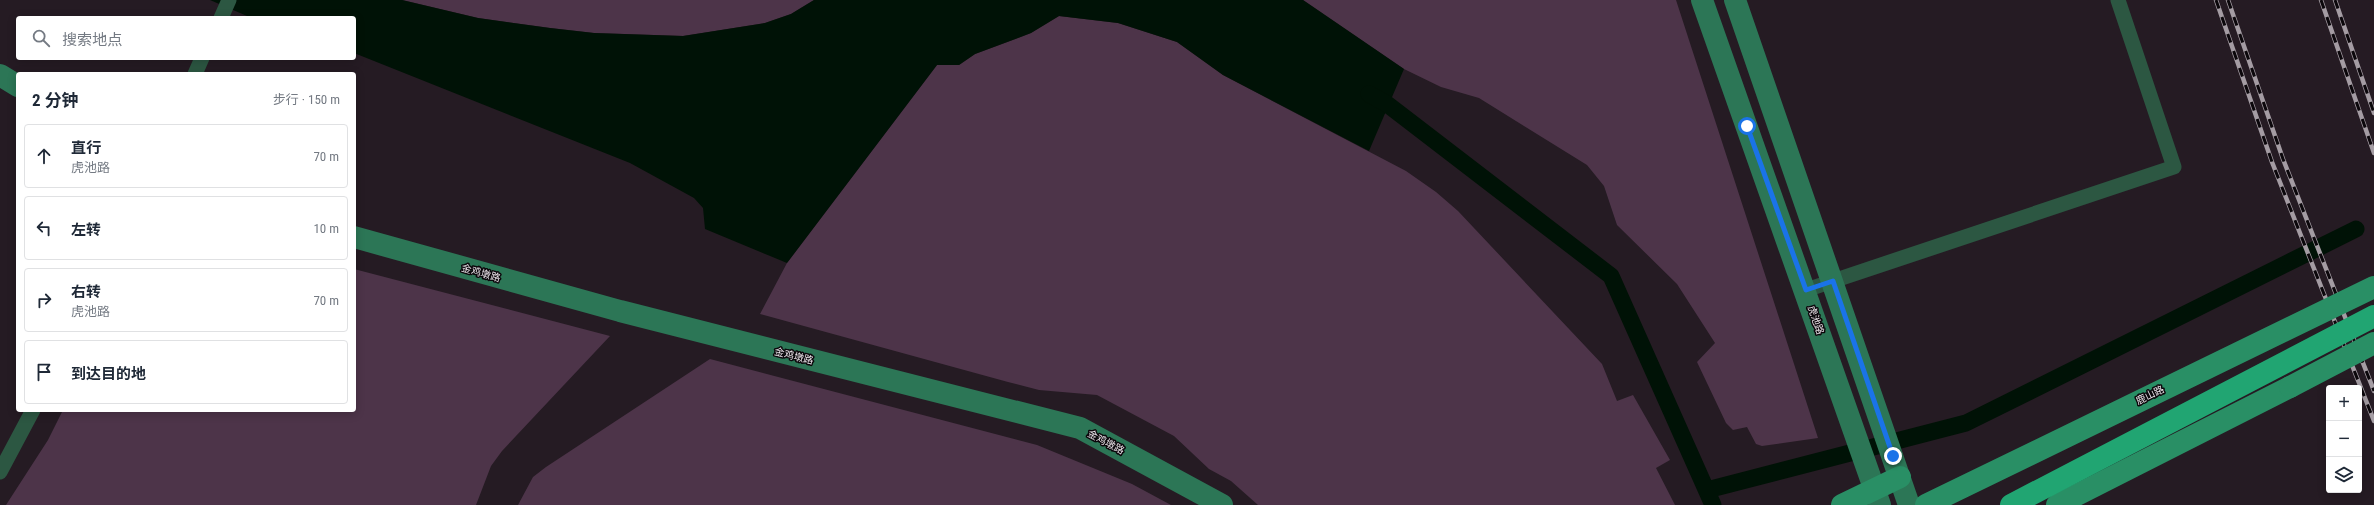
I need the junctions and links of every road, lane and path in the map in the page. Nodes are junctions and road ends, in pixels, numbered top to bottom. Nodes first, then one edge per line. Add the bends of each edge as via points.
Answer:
1 (230, 0) edge
2 (1702, 0) edge
3 (1735, 0) edge
4 (2118, 0) edge
5 (222, 16) edge
6 (201, 60) edge
7 (196, 72) edge
8 (0, 75) edge
9 (16, 85) edge
10 (356, 238) edge
11 (1833, 281) junction
12 (2374, 286) edge
13 (1806, 290) junction
14 (2374, 316) edge
15 (2374, 343) edge
16 (32, 412) edge
17 (0, 472) edge
18 (1900, 477) junction
19 (1877, 497) edge
20 (1222, 505) edge
21 (1842, 505) edge
22 (1909, 505) edge
23 (1926, 505) edge
24 (2011, 505) edge
25 (2057, 505) edge

1 - 5 street
2 - 13 main road, 虎池路
3 - 11 main road
4 - 11 street via 2174,167
6 - 7 street
8 - 9 main road
10 - 20 main road, 金鸡墩路 via 740,343 1080,428
11 - 13 street
11 - 18 main road
12 - 23 main road, 鹿山路, bridge
13 - 19 main road, 虎池路
14 - 24 highway, bridge
15 - 25 main road, bridge
16 - 17 street
18 - 19 main road
18 - 22 main road
19 - 21 main road

